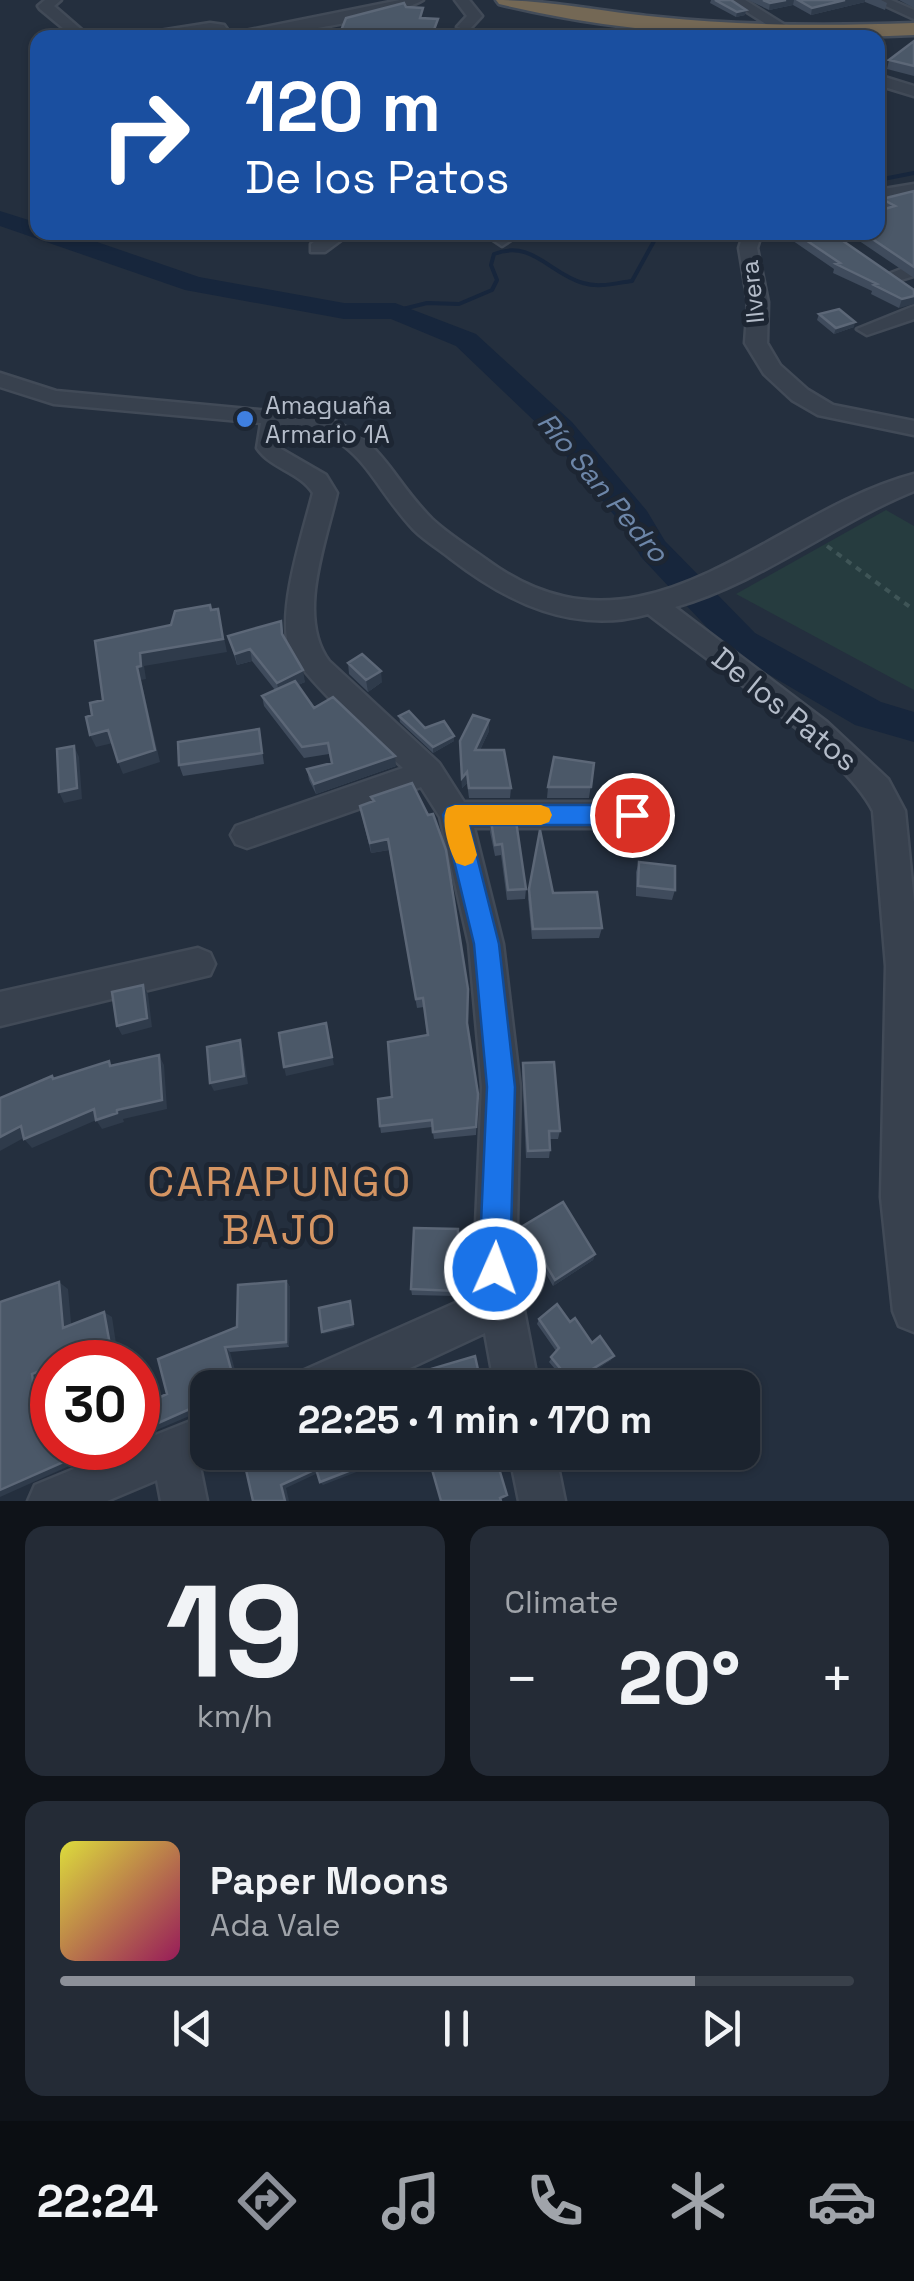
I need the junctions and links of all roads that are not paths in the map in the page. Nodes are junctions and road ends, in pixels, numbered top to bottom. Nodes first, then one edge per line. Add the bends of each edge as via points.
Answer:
1 (340, 0) edge
2 (416, 0) edge
3 (462, 0) edge
4 (734, 0) edge
5 (519, 2) edge
6 (891, 2) edge
7 (52, 6) edge
8 (383, 13) junction
9 (914, 15) edge
10 (350, 16) junction
11 (464, 28) dead end
12 (914, 29) edge
13 (76, 30) edge
14 (186, 30) edge
15 (221, 30) edge
16 (266, 30) edge
17 (311, 30) edge
18 (750, 30) edge
19 (786, 30) edge
20 (885, 30) edge
21 (885, 82) edge
22 (914, 91) edge
23 (914, 189) edge
24 (885, 194) edge
25 (330, 240) edge
26 (750, 240) edge
27 (318, 248) dead end
28 (914, 270) edge
29 (914, 291) edge
30 (914, 312) edge
31 (867, 329) dead end
32 (0, 380) edge
33 (272, 418) junction
34 (914, 428) edge
35 (914, 482) edge
36 (663, 601) junction
37 (428, 772) junction
38 (455, 815) junction
39 (632, 815) dead end
40 (246, 835) dead end
41 (198, 964) dead end
42 (908, 968) edge
43 (0, 1010) edge
44 (908, 1199) edge
45 (499, 1305) junction
46 (914, 1311) edge
47 (356, 1370) edge
48 (514, 1370) edge
49 (190, 1444) edge
50 (190, 1452) edge
51 (536, 1470) edge
52 (51, 1501) edge
53 (184, 1501) edge
54 (542, 1501) edge

1 - 8 street
2 - 8 street
3 - 11 street via 475,16
4 - 19 street
5 - 18 highway
6 - 9 street
7 - 13 street
8 - 10 street
10 - 16 street
10 - 17 street
12 - 20 highway
14 - 15 street
21 - 22 street
23 - 24 street
25 - 27 street
26 - 34 street, Ilvera via 756,343 772,369 826,410
28 - 29 street via 884,273
30 - 31 street
32 - 33 street via 54,397
33 - 36 street via 316,420 348,432 378,459 422,524 518,592 595,612
33 - 37 street via 273,454 317,480 325,493 303,586 302,645
35 - 36 street via 883,491 739,572
36 - 42 street, De los Patos via 878,788 888,812
37 - 38 street
37 - 40 street
38 - 39 street
38 - 45 street via 486,944 501,1087
41 - 43 street
42 - 44 street, De los Patos
44 - 46 street, De los Patos
45 - 47 street
45 - 48 street
49 - 52 street
50 - 53 street
51 - 54 street

